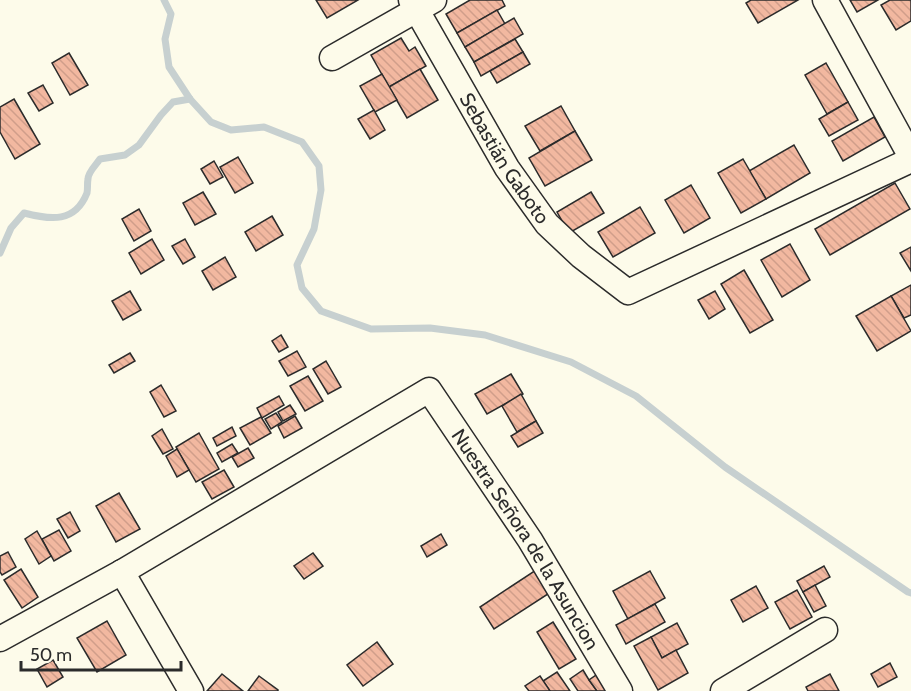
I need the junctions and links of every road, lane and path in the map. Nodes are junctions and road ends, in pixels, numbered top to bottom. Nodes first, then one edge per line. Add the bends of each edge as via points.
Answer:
1 (825, 0) edge
2 (420, 3) edge
3 (332, 58) dead end
4 (911, 159) edge
5 (122, 572) junction
6 (825, 630) dead end
7 (0, 639) edge
8 (191, 691) edge
9 (620, 691) edge
10 (723, 691) edge

1 - 4 street
2 - 3 street
2 - 4 street, Sebastián Gaboto via 507,168 547,224 628,292
5 - 7 street
5 - 8 street
5 - 9 street, Nuestra Señora de la Asuncion via 429,390 530,540
6 - 10 street

